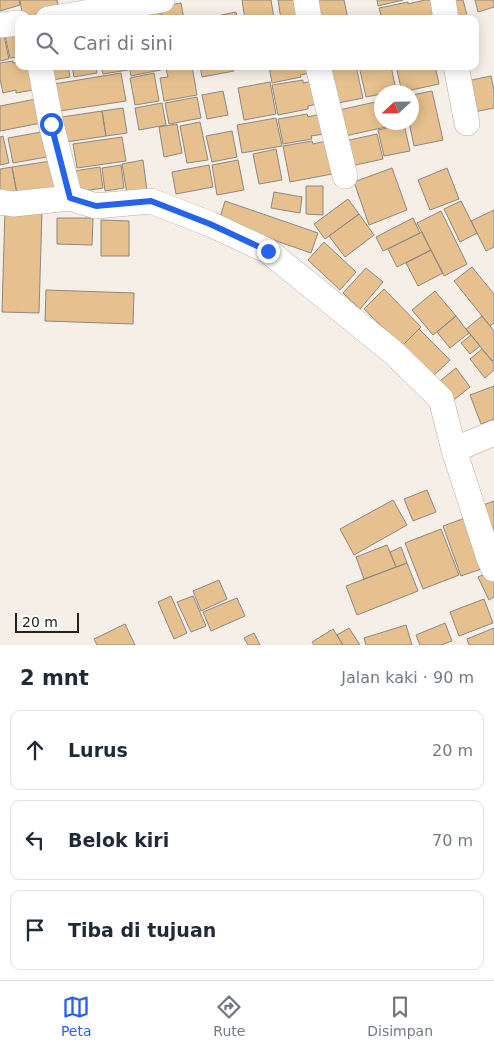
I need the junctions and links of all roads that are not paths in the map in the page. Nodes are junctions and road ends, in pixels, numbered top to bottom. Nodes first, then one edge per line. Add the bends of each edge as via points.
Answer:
1 (162, 0) edge
2 (306, 0) edge
3 (442, 0) edge
4 (72, 15) edge
5 (308, 15) edge
6 (445, 15) edge
7 (15, 23) edge
8 (0, 25) edge
9 (41, 70) edge
10 (319, 70) edge
11 (457, 70) edge
12 (467, 124) dead end
13 (345, 176) dead end
14 (70, 198) junction
15 (0, 202) edge
16 (494, 434) edge
17 (454, 450) junction
18 (494, 569) edge

1 - 4 street
2 - 5 street
3 - 6 street
7 - 8 street
9 - 14 street
10 - 13 street
11 - 12 street
14 - 15 street via 13,204
14 - 17 street via 96,206 151,201 268,251 394,353 441,399
16 - 17 street
17 - 18 street

